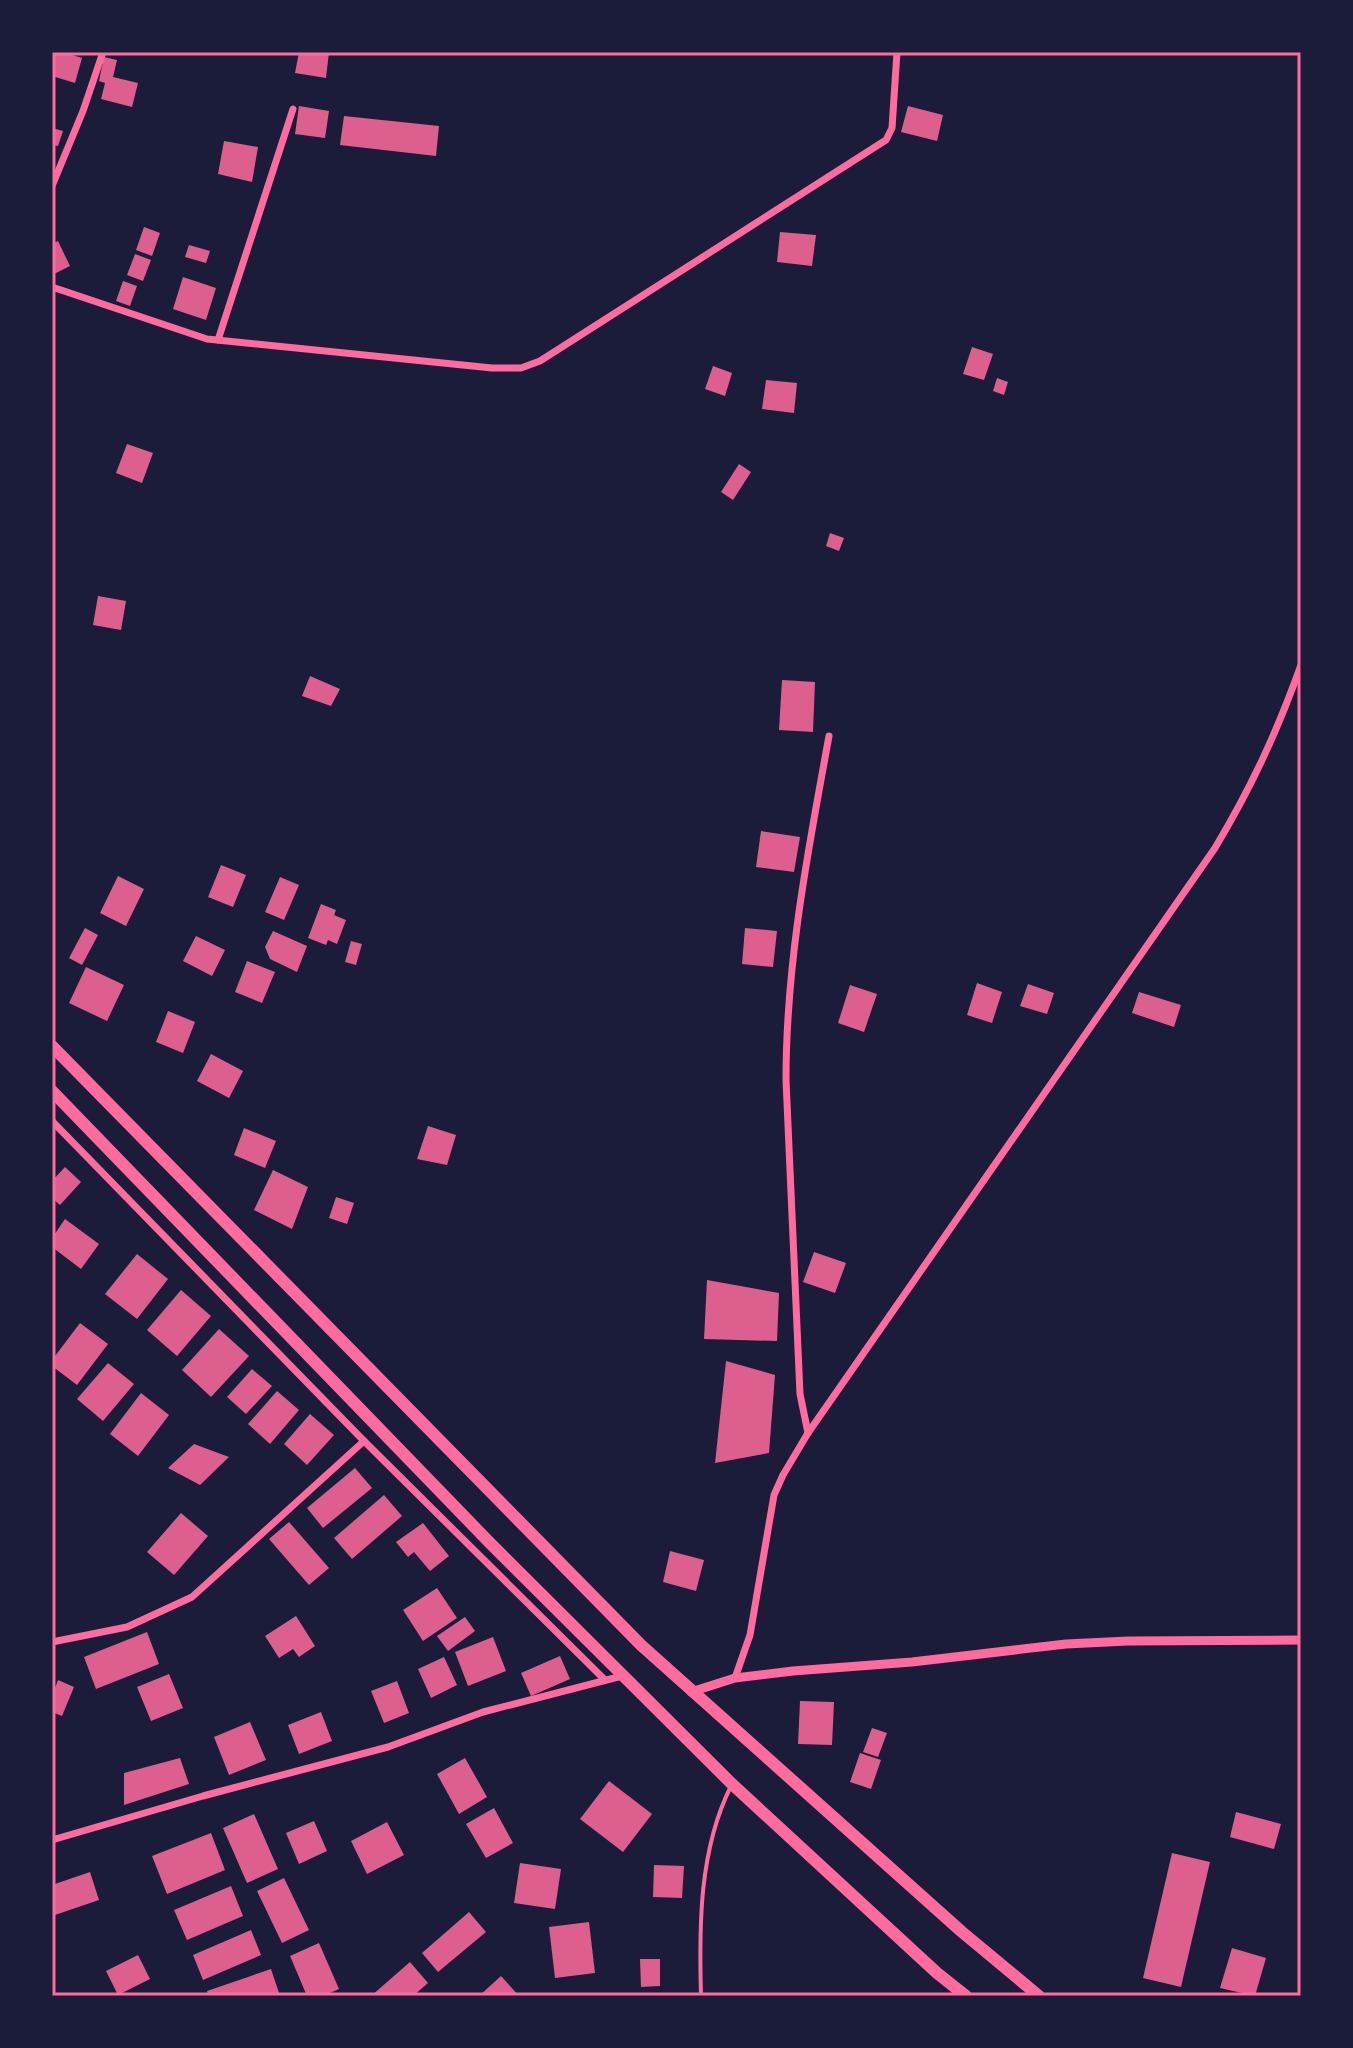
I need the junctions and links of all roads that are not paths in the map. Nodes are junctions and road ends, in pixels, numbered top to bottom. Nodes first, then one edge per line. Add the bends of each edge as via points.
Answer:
1 (103, 52) edge
2 (897, 52) edge
3 (293, 109) dead end
4 (52, 186) edge
5 (52, 287) edge
6 (218, 340) junction
7 (1301, 665) edge
8 (829, 736) dead end
9 (52, 1046) edge
10 (52, 1091) edge
11 (52, 1121) edge
12 (808, 1433) junction
13 (364, 1441) junction
14 (1301, 1640) edge
15 (52, 1642) edge
16 (623, 1676) junction
17 (735, 1678) junction
18 (605, 1680) junction
19 (691, 1692) junction
20 (732, 1784) junction
21 (52, 1840) edge
22 (701, 1996) edge
23 (966, 1996) edge
24 (1039, 1996) edge

1 - 4 street
2 - 6 street via 892,128 886,140 540,361 521,368 492,368
3 - 6 street
5 - 6 street
7 - 12 street via 1251,787 1215,848
8 - 12 street via 797,918 786,1029 800,1394
9 - 19 main road
10 - 16 main road
11 - 13 street
12 - 17 street via 774,1495 750,1635
13 - 15 street via 192,1597 127,1627
13 - 18 street
14 - 17 street via 1066,1644
16 - 18 street
16 - 20 main road
17 - 19 street
18 - 21 street via 483,1712 388,1747
19 - 24 main road
20 - 22 lane via 718,1812 708,1856
20 - 23 main road

